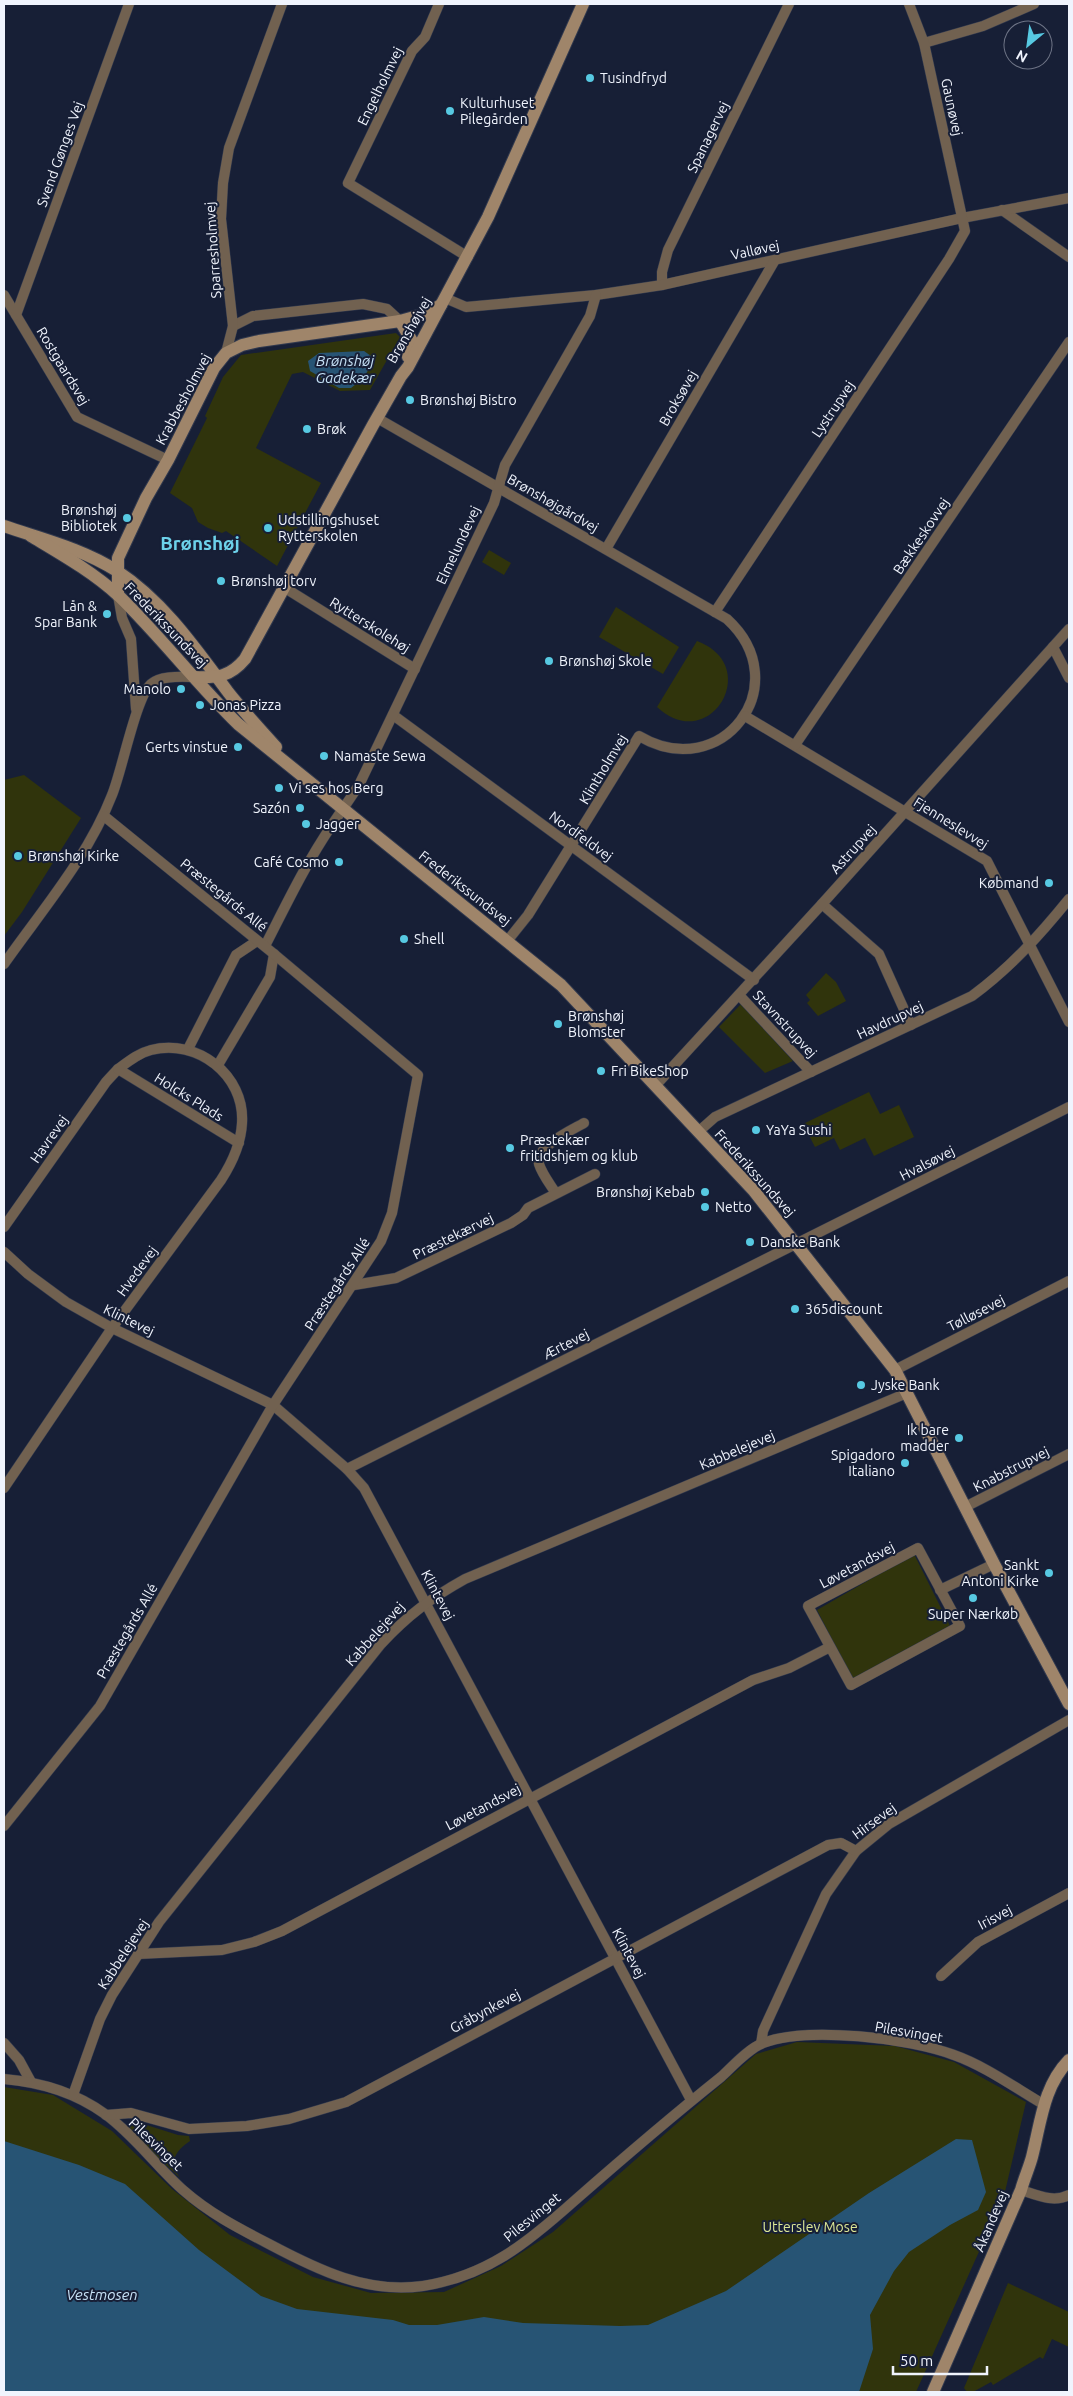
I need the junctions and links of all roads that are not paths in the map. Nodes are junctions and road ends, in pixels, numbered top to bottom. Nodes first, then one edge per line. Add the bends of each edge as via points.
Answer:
1 (130, 4) edge
2 (282, 4) edge
3 (439, 4) edge
4 (583, 4) edge
5 (788, 4) edge
6 (909, 4) edge
7 (1034, 4) edge
8 (924, 43) junction
9 (1069, 198) edge
10 (1002, 210) junction
11 (962, 218) junction
12 (468, 257) junction
13 (1069, 257) edge
14 (775, 260) junction
15 (662, 285) junction
16 (596, 294) junction
17 (4, 295) edge
18 (443, 301) junction
19 (16, 315) junction
20 (400, 321) junction
21 (233, 326) junction
22 (1069, 342) edge
23 (226, 353) junction
24 (400, 376) junction
25 (377, 418) junction
26 (168, 460) junction
27 (498, 487) junction
28 (4, 526) edge
29 (31, 536) junction
30 (606, 550) junction
31 (116, 570) junction
32 (285, 588) junction
33 (118, 595) junction
34 (716, 612) junction
35 (1069, 629) edge
36 (1053, 647) junction
37 (415, 669) junction
38 (195, 676) junction
39 (218, 678) junction
40 (1069, 678) edge
41 (136, 710) junction
42 (393, 715) junction
43 (745, 716) junction
44 (795, 745) junction
45 (292, 766) junction
46 (344, 809) junction
47 (906, 811) junction
48 (104, 816) junction
49 (572, 847) junction
50 (1069, 899) edge
51 (822, 904) junction
52 (508, 940) junction
53 (261, 944) junction
54 (1030, 946) junction
55 (274, 954) junction
56 (4, 964) edge
57 (754, 980) junction
58 (739, 995) junction
59 (1069, 1022) edge
60 (911, 1025) junction
61 (188, 1050) junction
62 (218, 1065) junction
63 (118, 1069) junction
64 (811, 1072) junction
65 (655, 1086) junction
66 (1069, 1107) edge
67 (584, 1123) dead end
68 (698, 1132) junction
69 (238, 1143) junction
70 (595, 1174) dead end
71 (554, 1192) junction
72 (4, 1227) edge
73 (797, 1244) junction
74 (4, 1252) edge
75 (1069, 1281) edge
76 (354, 1284) junction
77 (112, 1328) junction
78 (895, 1370) junction
79 (907, 1393) junction
80 (273, 1405) junction
81 (1069, 1454) edge
82 (347, 1470) junction
83 (4, 1488) edge
84 (965, 1507) junction
85 (994, 1564) junction
86 (940, 1590) junction
87 (426, 1602) junction
88 (830, 1647) junction
89 (1069, 1704) edge
90 (1069, 1720) edge
91 (531, 1798) junction
92 (4, 1826) edge
93 (856, 1851) junction
94 (1069, 1893) edge
95 (138, 1954) junction
96 (616, 1957) junction
97 (941, 1976) dead end
98 (4, 2043) edge
99 (761, 2044) junction
100 (1069, 2060) edge
101 (4, 2079) edge
102 (31, 2082) junction
103 (73, 2095) junction
104 (691, 2100) junction
105 (1043, 2104) junction
106 (106, 2115) junction
107 (1021, 2190) junction
108 (1069, 2195) edge
109 (933, 2392) edge

1 - 19 street, Svend Gønges Vej
2 - 21 street, Sparresholmvej via 229,148 223,183 222,219
3 - 12 street, Engelholmvej via 425,37 412,51 348,183
4 - 12 main road, Brønshøjvej
5 - 15 street, Spanagervej via 668,250
6 - 8 street, Gaunøvej
7 - 8 street via 983,26
8 - 11 street, Gaunøvej
9 - 10 street, Valløvej
10 - 11 street, Valløvej
10 - 13 street
11 - 14 street, Valløvej
11 - 34 street, Lystrupvej via 965,231 949,260
12 - 18 main road, Brønshøjvej
14 - 15 street, Valløvej
14 - 30 street, Broksøvej
15 - 16 street, Valløvej
16 - 18 street, Valløvej via 466,307
16 - 27 street, Elmelundevej via 590,316 505,464
17 - 19 street, Rostgaardsvej
18 - 20 main road, Krabbesholmvej via 425,314
18 - 24 main road, Brønshøjvej
19 - 26 street, Rostgaardsvej via 77,417
20 - 21 street via 387,310 363,304 253,316
20 - 23 main road, Krabbesholmvej via 259,341
20 - 24 main road via 412,341
21 - 23 street, Sparresholmvej
22 - 44 street, Bækkeskovvej
23 - 26 main road, Krabbesholmvej via 214,368
24 - 25 main road, Brønshøjvej
25 - 27 street, Brønshøjgårdvej
25 - 32 main road, Brønshøjvej
26 - 31 main road, Krabbesholmvej via 146,498 118,558
27 - 30 street, Brønshøjgårdvej
27 - 37 street, Elmelundevej via 494,503
28 - 29 main road, Frederikssundsvej
29 - 31 main road, Frederikssundsvej via 72,549
29 - 33 main road, Frederikssundsvej
30 - 34 street, Brønshøjgårdvej
31 - 33 main road, Krabbesholmvej
31 - 39 main road, Frederikssundsvej via 161,609
32 - 37 street, Rytterskolehøj
32 - 39 main road, Brønshøjvej via 245,659
33 - 38 main road, Frederikssundsvej
33 - 41 street via 122,618 131,639
34 - 43 street, Brønshøjgårdvej via 741,634 751,651 754,691
35 - 36 street, Astrupvej
36 - 40 street
36 - 47 street, Astrupvej
37 - 42 street, Elmelundevej
38 - 39 main road
38 - 41 street via 159,680 151,684
38 - 45 main road, Frederikssundsvej via 238,724
39 - 45 main road, Frederikssundsvej
41 - 48 street via 130,741
42 - 46 street, Elmelundevej
42 - 49 street, Nordfeldvej
43 - 44 street, Fjenneslevvej
43 - 49 street, Klintholmvej via 727,735 690,750 663,748 640,736
44 - 47 street, Fjenneslevvej
45 - 46 main road, Frederikssundsvej
46 - 52 main road, Frederikssundsvej
46 - 53 street
47 - 51 street, Astrupvej
47 - 54 street, Fjenneslevvej via 987,861
48 - 53 street, Præstegårds Allé
48 - 56 street via 77,861
49 - 52 street, Klintholmvej via 528,916
49 - 57 street, Nordfeldvej
50 - 54 street, Havdrupvej
51 - 57 street, Astrupvej
51 - 60 street via 879,954
52 - 65 main road, Frederikssundsvej via 561,985
53 - 55 street, Præstegårds Allé
53 - 61 street via 236,955
54 - 59 street, Fjenneslevvej
54 - 60 street, Havdrupvej via 972,996
55 - 62 street via 270,977
55 - 76 street, Præstegårds Allé via 418,1075 392,1213 381,1241
57 - 58 street, Astrupvej
58 - 64 street, Stavnstrupvej
58 - 65 street, Astrupvej
60 - 64 street, Havdrupvej
61 - 62 street, Holcks Plads
61 - 63 street, Holcks Plads via 169,1047 151,1050 133,1057
62 - 69 street, Holcks Plads via 232,1082 240,1101 242,1122
63 - 69 street, Holcks Plads
63 - 72 street, Havrevej
64 - 68 street, Havdrupvej via 715,1117
65 - 68 main road, Frederikssundsvej
66 - 73 street, Hvalsøvej
67 - 71 street via 551,1143 539,1156 539,1163
68 - 73 main road, Frederikssundsvej via 752,1189
69 - 77 street, Hvedevej via 221,1180
70 - 71 street, Præstekærvej
71 - 76 street, Præstekærvej via 511,1222 396,1278
73 - 78 main road, Frederikssundsvej
73 - 82 street, Ærtevej
74 - 77 street, Klintevej via 66,1302
75 - 78 street, Tølløsevej
76 - 80 street, Præstegårds Allé
77 - 80 street, Klintevej
77 - 83 street, Hvedevej
78 - 79 main road, Frederikssundsvej
79 - 84 main road, Frederikssundsvej
79 - 87 street, Kabbelejevej via 465,1579
80 - 82 street, Klintevej
80 - 92 street, Præstegårds Allé via 100,1706
81 - 84 street, Knabstrupvej
82 - 87 street, Klintevej via 364,1488
84 - 85 main road, Frederikssundsvej
85 - 86 street
85 - 89 main road, Frederikssundsvej
86 - 88 street, Løvetandsvej via 960,1626 851,1685
86 - 88 street, Løvetandsvej via 918,1548 808,1606
87 - 91 street, Klintevej
87 - 95 street, Kabbelejevej via 402,1620 381,1644 165,1915
88 - 91 street, Løvetandsvej via 789,1668 753,1680
90 - 93 street, Hirsevej via 889,1824
91 - 95 street, Løvetandsvej via 282,1931 222,1950
91 - 96 street, Klintevej
93 - 96 street, Gråbynkevej via 841,1843 828,1845
93 - 99 street, Hirsevej via 826,1894 763,2031
94 - 97 street, Irisvej via 978,1942
95 - 103 street, Kabbelejevej via 100,2019
96 - 104 street, Klintevej
96 - 106 street, Gråbynkevej via 346,2102 289,2119 247,2126 189,2129 131,2113
98 - 102 street via 19,2060
99 - 104 street, Pilesvinget
99 - 105 street, Pilesvinget via 791,2036 836,2036 926,2046 955,2055
100 - 105 main road, Åkandevej via 1051,2084
101 - 102 street, Pilesvinget
102 - 103 street, Pilesvinget
103 - 106 street, Pilesvinget
104 - 106 street, Pilesvinget via 529,2241 462,2276 399,2288 342,2280 219,2218 183,2190
105 - 107 main road, Åkandevej
107 - 108 street via 1049,2199
107 - 109 main road, Åkandevej

